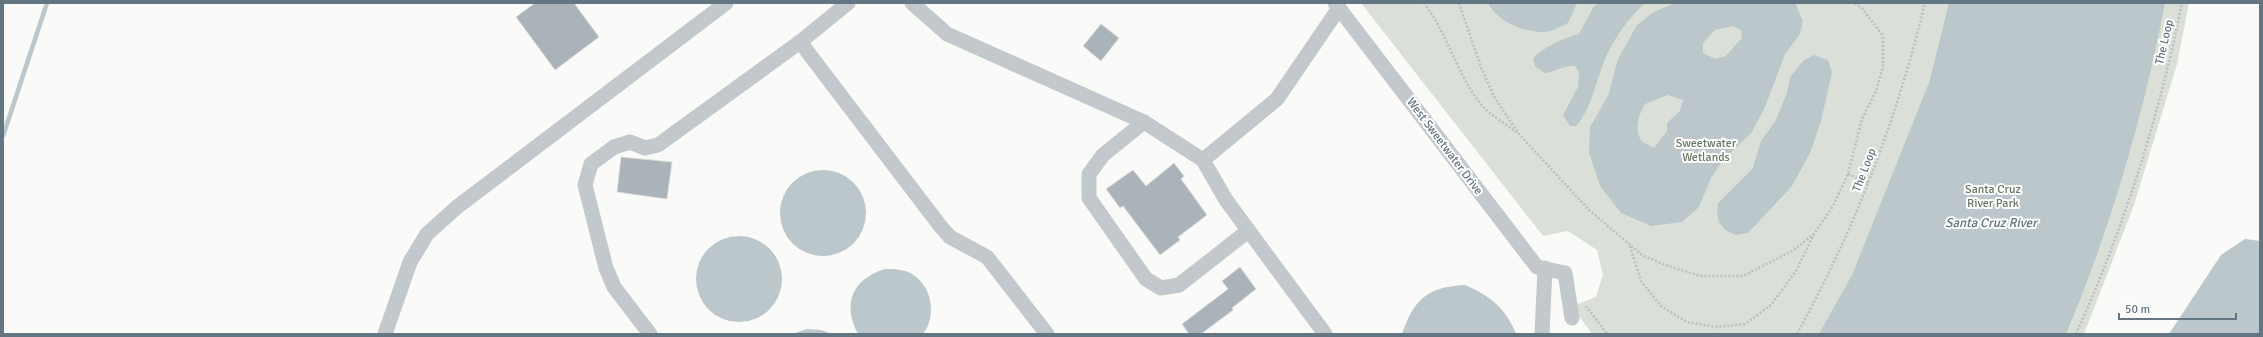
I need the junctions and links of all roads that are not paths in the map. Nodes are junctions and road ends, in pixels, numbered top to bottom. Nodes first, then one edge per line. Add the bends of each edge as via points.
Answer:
1 (726, 3) edge
2 (848, 3) edge
3 (912, 3) edge
4 (1337, 6) edge
5 (800, 42) junction
6 (1144, 122) junction
7 (1203, 160) junction
8 (1248, 230) junction
9 (1545, 268) junction
10 (1572, 318) dead end
11 (385, 334) edge
12 (650, 334) edge
13 (1048, 334) edge
14 (1326, 334) edge
15 (1542, 334) edge

1 - 11 street via 457,207 427,234 410,262
2 - 5 street
3 - 6 street via 947,34
4 - 7 street via 1277,99
4 - 9 street, West Sweetwater Drive via 1537,267
5 - 12 street via 658,145 645,148 630,142 614,147 591,164 585,185 606,268 614,287
5 - 13 street via 941,227 950,237 987,256
6 - 7 street
6 - 8 street via 1103,155 1089,174 1089,198 1146,279 1161,288 1179,286
7 - 8 street via 1226,200
8 - 14 street
9 - 10 street, West Sweetwater Drive via 1565,273
9 - 15 street

